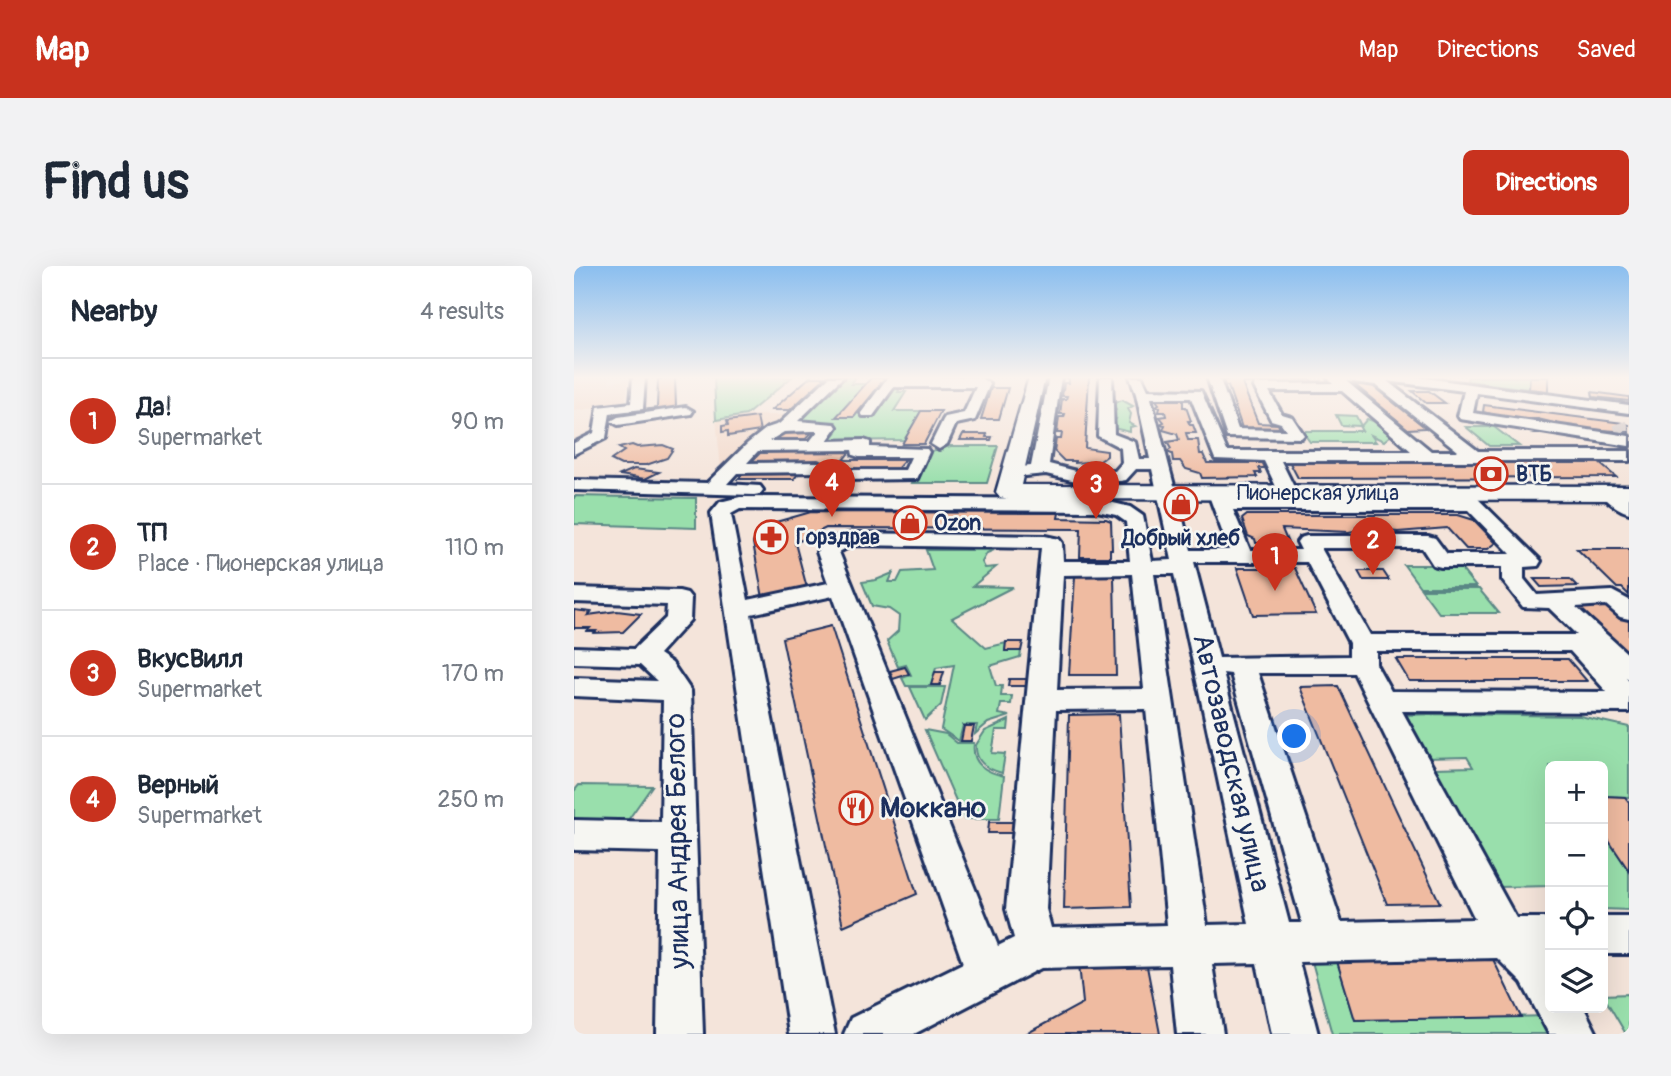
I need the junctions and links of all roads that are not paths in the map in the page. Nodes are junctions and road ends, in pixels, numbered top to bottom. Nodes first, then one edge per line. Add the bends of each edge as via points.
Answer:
1 (603, 413) edge
2 (677, 413) edge
3 (798, 413) edge
4 (972, 413) edge
5 (1028, 413) edge
6 (1049, 413) edge
7 (1105, 413) edge
8 (1148, 413) edge
9 (1204, 413) edge
10 (1225, 413) edge
11 (1274, 413) edge
12 (1377, 413) edge
13 (1419, 413) edge
14 (1466, 413) edge
15 (1588, 413) edge
16 (783, 427) junction
17 (601, 429) junction
18 (1625, 430) edge
19 (574, 434) edge
20 (939, 444) dead end
21 (756, 446) junction
22 (814, 446) junction
23 (574, 449) edge
24 (1270, 456) junction
25 (1427, 456) junction
26 (1474, 456) junction
27 (1603, 456) junction
28 (1131, 464) junction
29 (1160, 464) junction
30 (818, 467) dead end
31 (1040, 467) junction
32 (733, 468) junction
33 (1629, 473) edge
34 (840, 475) dead end
35 (1010, 482) junction
36 (574, 485) edge
37 (710, 490) junction
38 (1167, 492) junction
39 (1289, 493) junction
40 (1619, 493) edge
41 (1219, 498) junction
42 (1468, 498) junction
43 (1629, 507) edge
44 (1242, 556) junction
45 (1315, 556) junction
46 (1513, 561) junction
47 (1183, 562) junction
48 (1142, 567) junction
49 (1052, 568) junction
50 (841, 587) junction
51 (574, 595) edge
52 (1554, 600) junction
53 (738, 610) junction
54 (1629, 612) edge
55 (1363, 654) junction
56 (574, 655) edge
57 (640, 657) junction
58 (1242, 665) junction
59 (1208, 666) junction
60 (1629, 670) edge
61 (574, 687) edge
62 (677, 691) junction
63 (1158, 699) junction
64 (1042, 700) junction
65 (1629, 700) edge
66 (1382, 701) junction
67 (574, 835) edge
68 (677, 837) junction
69 (1608, 935) edge
70 (1629, 935) edge
71 (1545, 937) edge
72 (1505, 938) junction
73 (1328, 943) junction
74 (1273, 944) junction
75 (1189, 946) junction
76 (1037, 948) junction
77 (988, 973) junction
78 (1545, 983) edge
79 (1562, 1013) edge
80 (680, 1034) edge
81 (812, 1034) edge
82 (867, 1034) edge
83 (1200, 1034) edge
84 (1295, 1034) edge
85 (1574, 1034) edge

1 - 17 street
2 - 17 street
3 - 16 street
4 - 20 street via 971,417 951,416
5 - 35 main road
6 - 31 street
7 - 28 lane via 1106,436 1129,444
8 - 29 street, Автозаводская улица
9 - 24 street via 1221,456
10 - 11 street via 1232,434 1296,435 1287,420
12 - 25 street
13 - 26 street
14 - 18 street
15 - 18 street
16 - 21 street
16 - 22 lane via 831,426
17 - 19 street
17 - 23 street
18 - 27 street
21 - 22 lane
21 - 32 street
22 - 34 street via 864,445 859,452 921,452 911,475
24 - 25 street
24 - 39 street
25 - 26 street
26 - 27 street
27 - 33 street
28 - 29 street
28 - 31 lane via 1120,476 1076,476
29 - 38 street, Автозаводская улица
30 - 32 street
31 - 35 street
32 - 37 street
35 - 37 street
35 - 38 main road, Пионерская улица
36 - 37 street
38 - 41 main road, Пионерская улица
38 - 47 street, Автозаводская улица
39 - 41 main road, Пионерская улица
39 - 42 main road, Пионерская улица
40 - 42 main road, Пионерская улица
40 - 43 street
41 - 42 street
41 - 44 street
42 - 46 street via 1530,561
44 - 45 street
44 - 47 street
45 - 46 street via 1307,542 1428,542 1441,560
45 - 55 street
46 - 52 street via 1513,580 1531,601
47 - 48 street
47 - 59 street, Автозаводская улица
48 - 49 street
48 - 53 street via 1136,520 1123,511 1097,505 740,503 721,513
48 - 63 street
49 - 50 street via 1052,543 852,539 834,544 828,552
49 - 64 street
50 - 53 street
50 - 77 street
51 - 57 street via 679,598 678,620
52 - 54 street via 1612,598
52 - 60 street
53 - 81 street
55 - 58 street
55 - 65 street via 1577,643
55 - 66 street
56 - 57 street
57 - 62 street, улица Андрея Белого via 655,660
58 - 59 street
58 - 73 street
59 - 74 street, Автозаводская улица
61 - 62 lane
62 - 68 street, улица Андрея Белого
63 - 64 lane
63 - 75 lane
64 - 76 lane via 1026,909
65 - 66 street
66 - 72 street
67 - 68 street
68 - 80 street, улица Андрея Белого
69 - 70 lane
71 - 72 street
72 - 73 street
72 - 78 street via 1537,968
73 - 74 street
74 - 75 street
74 - 84 street, Автозаводская улица
75 - 76 street
75 - 83 lane
76 - 77 street
77 - 82 street
79 - 85 street

